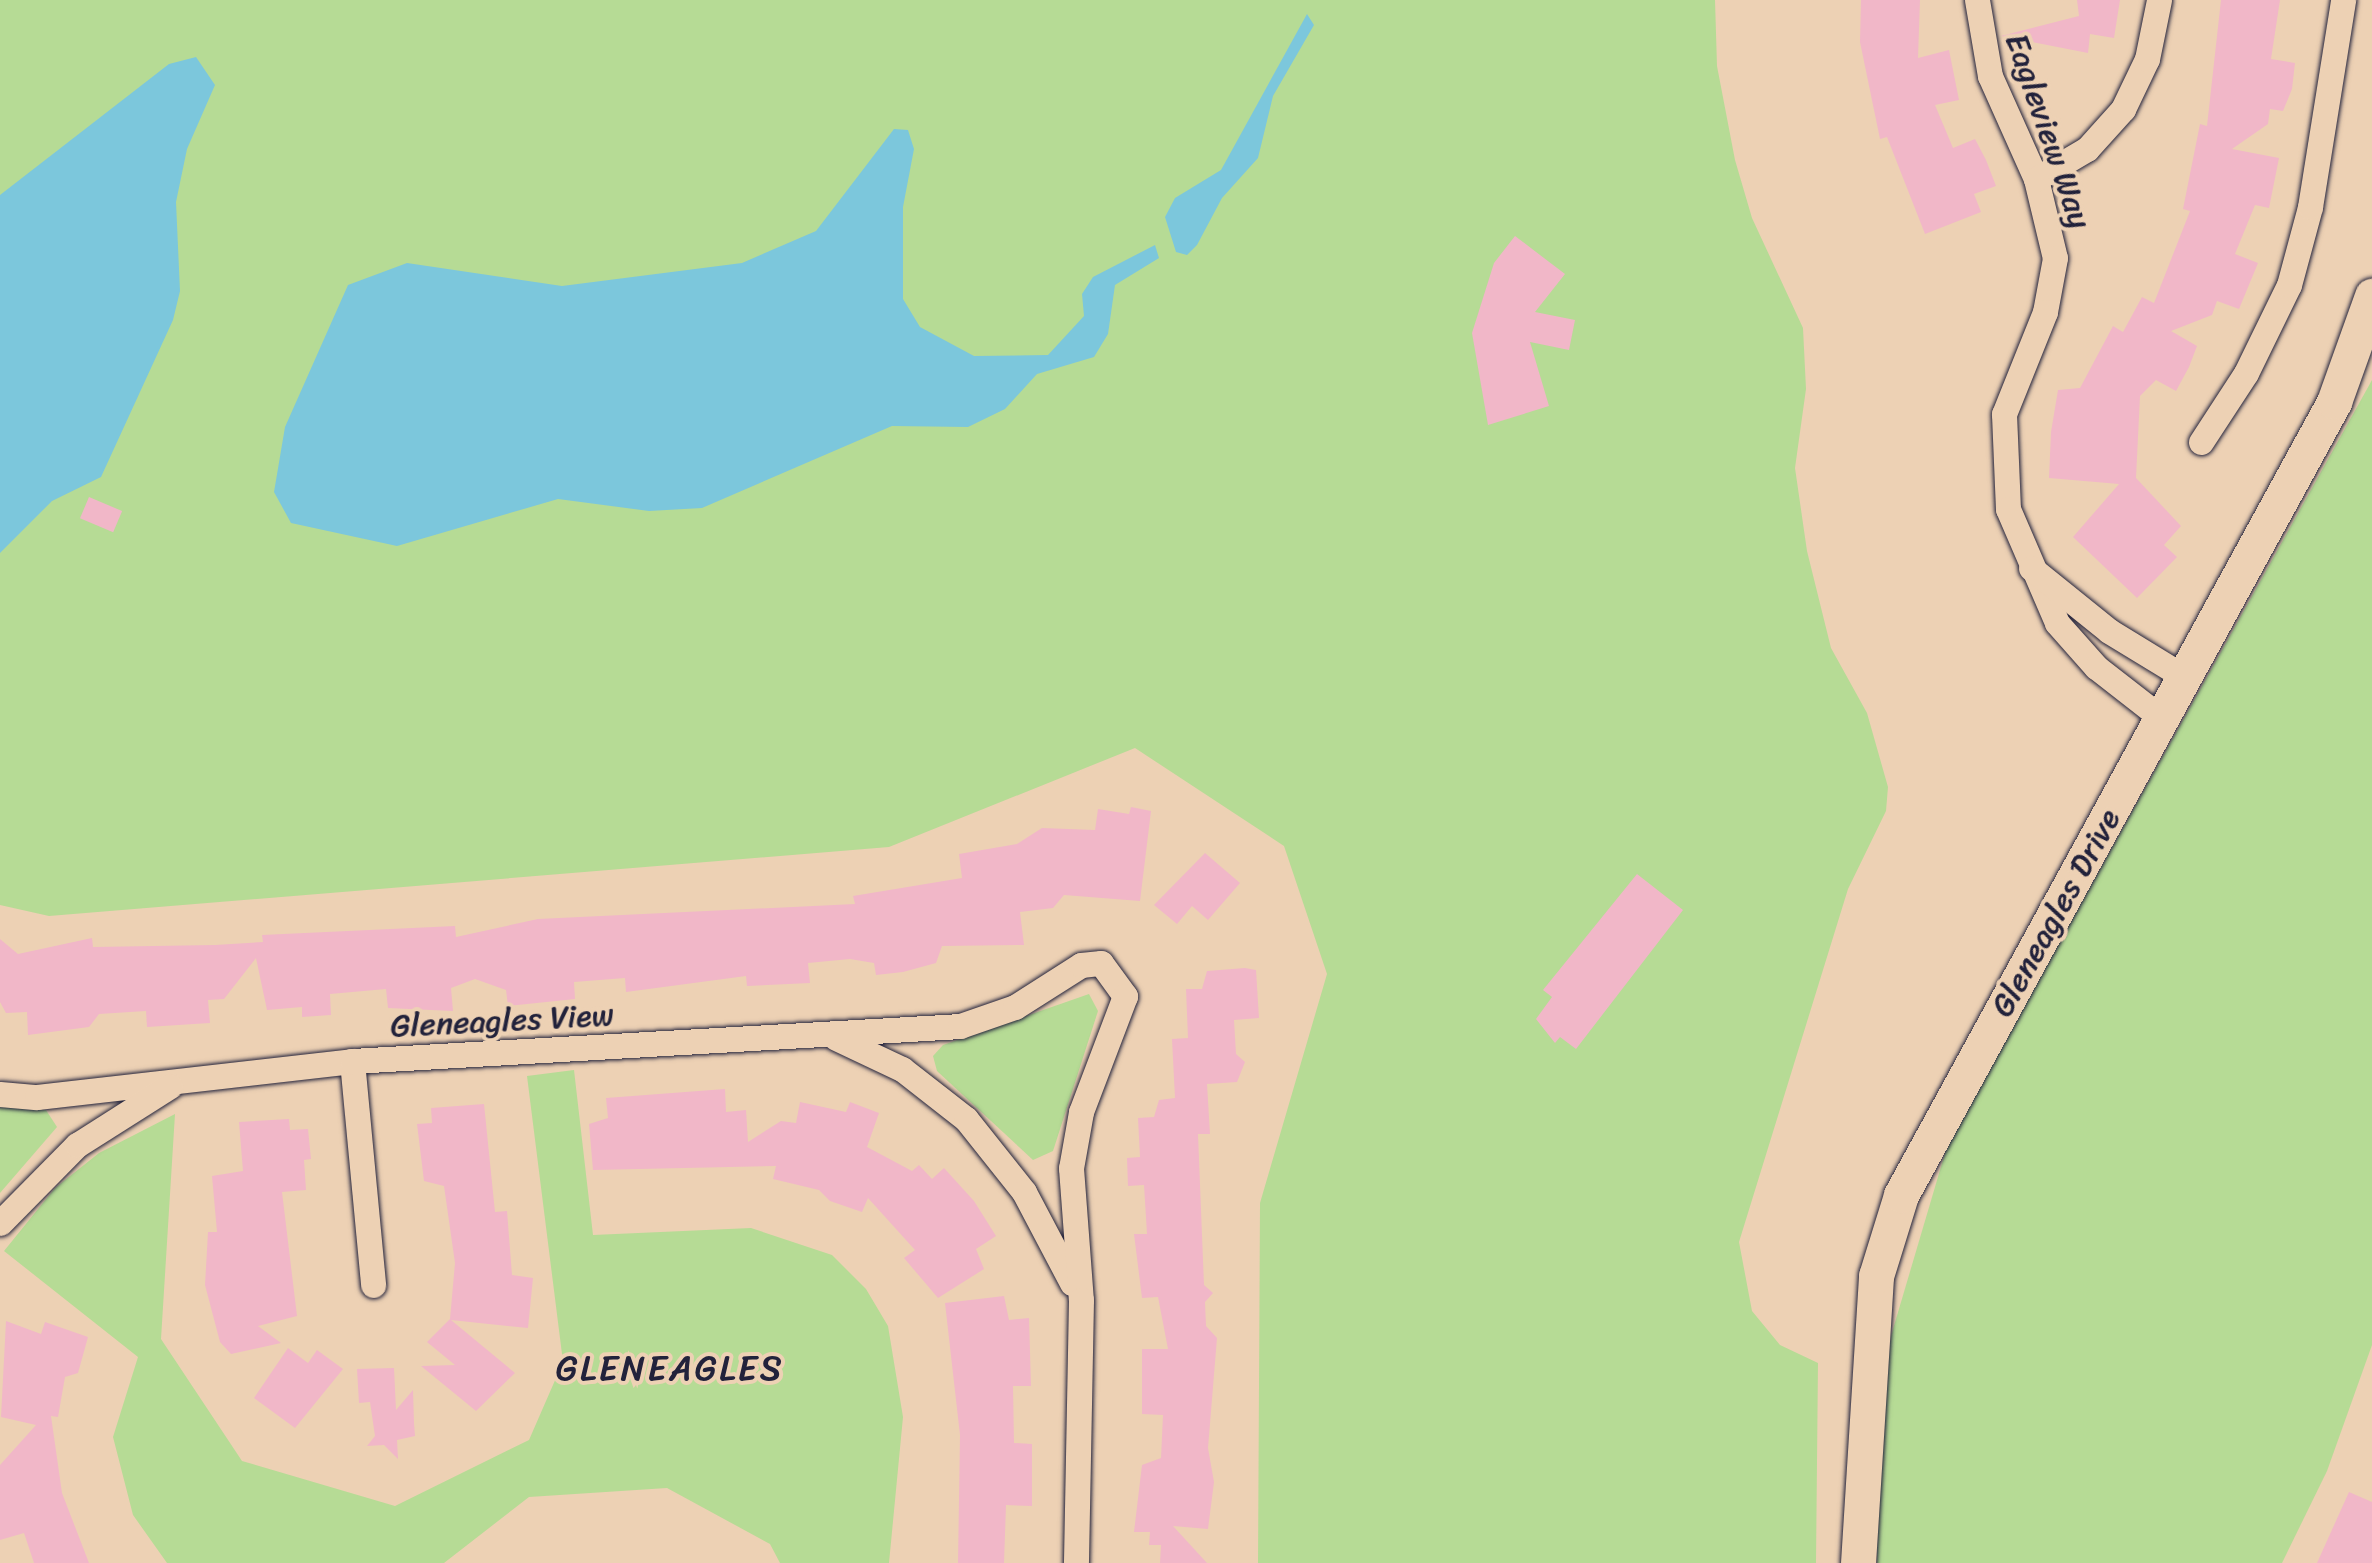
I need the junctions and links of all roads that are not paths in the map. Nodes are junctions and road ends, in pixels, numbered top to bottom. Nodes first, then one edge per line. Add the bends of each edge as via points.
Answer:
1 (1977, 0) edge
2 (2158, 0) edge
3 (2343, 0) edge
4 (2036, 179) junction
5 (2372, 296) edge
6 (2201, 442) dead end
7 (2030, 568) junction
8 (2186, 678) junction
9 (2164, 720) junction
10 (833, 1037) junction
11 (352, 1061) junction
12 (175, 1083) junction
13 (0, 1094) edge
14 (0, 1223) edge
15 (374, 1285) dead end
16 (1082, 1300) junction
17 (1076, 1563) edge
18 (1858, 1563) edge

1 - 4 street, Eagleview Way via 1990,76
2 - 4 street via 2146,59 2123,109 2087,149
3 - 6 street via 2310,207 2289,285 2246,374
4 - 7 street, Eagleview Way via 2053,231 2053,287 2014,381 2002,451 2008,508
5 - 8 street, Gleneagles Drive via 2334,402
7 - 8 street via 2109,631
7 - 9 street, Eagleview Way via 2077,647
8 - 9 street, Gleneagles Drive
9 - 18 street, Gleneagles Drive via 1914,1163 1888,1228 1865,1383
10 - 11 street, Gleneagles View
10 - 16 street, Gleneagles View via 902,1069 966,1119 1024,1192
10 - 16 street, Gleneagles View via 960,1026 1014,1007 1081,965 1112,971 1125,996 1081,1112 1072,1168
11 - 12 street, Gleneagles View
11 - 15 street
12 - 13 street, Gleneagles View via 38,1097
12 - 14 street, Gleneagles View via 77,1145
16 - 17 street, Gleneagles View

